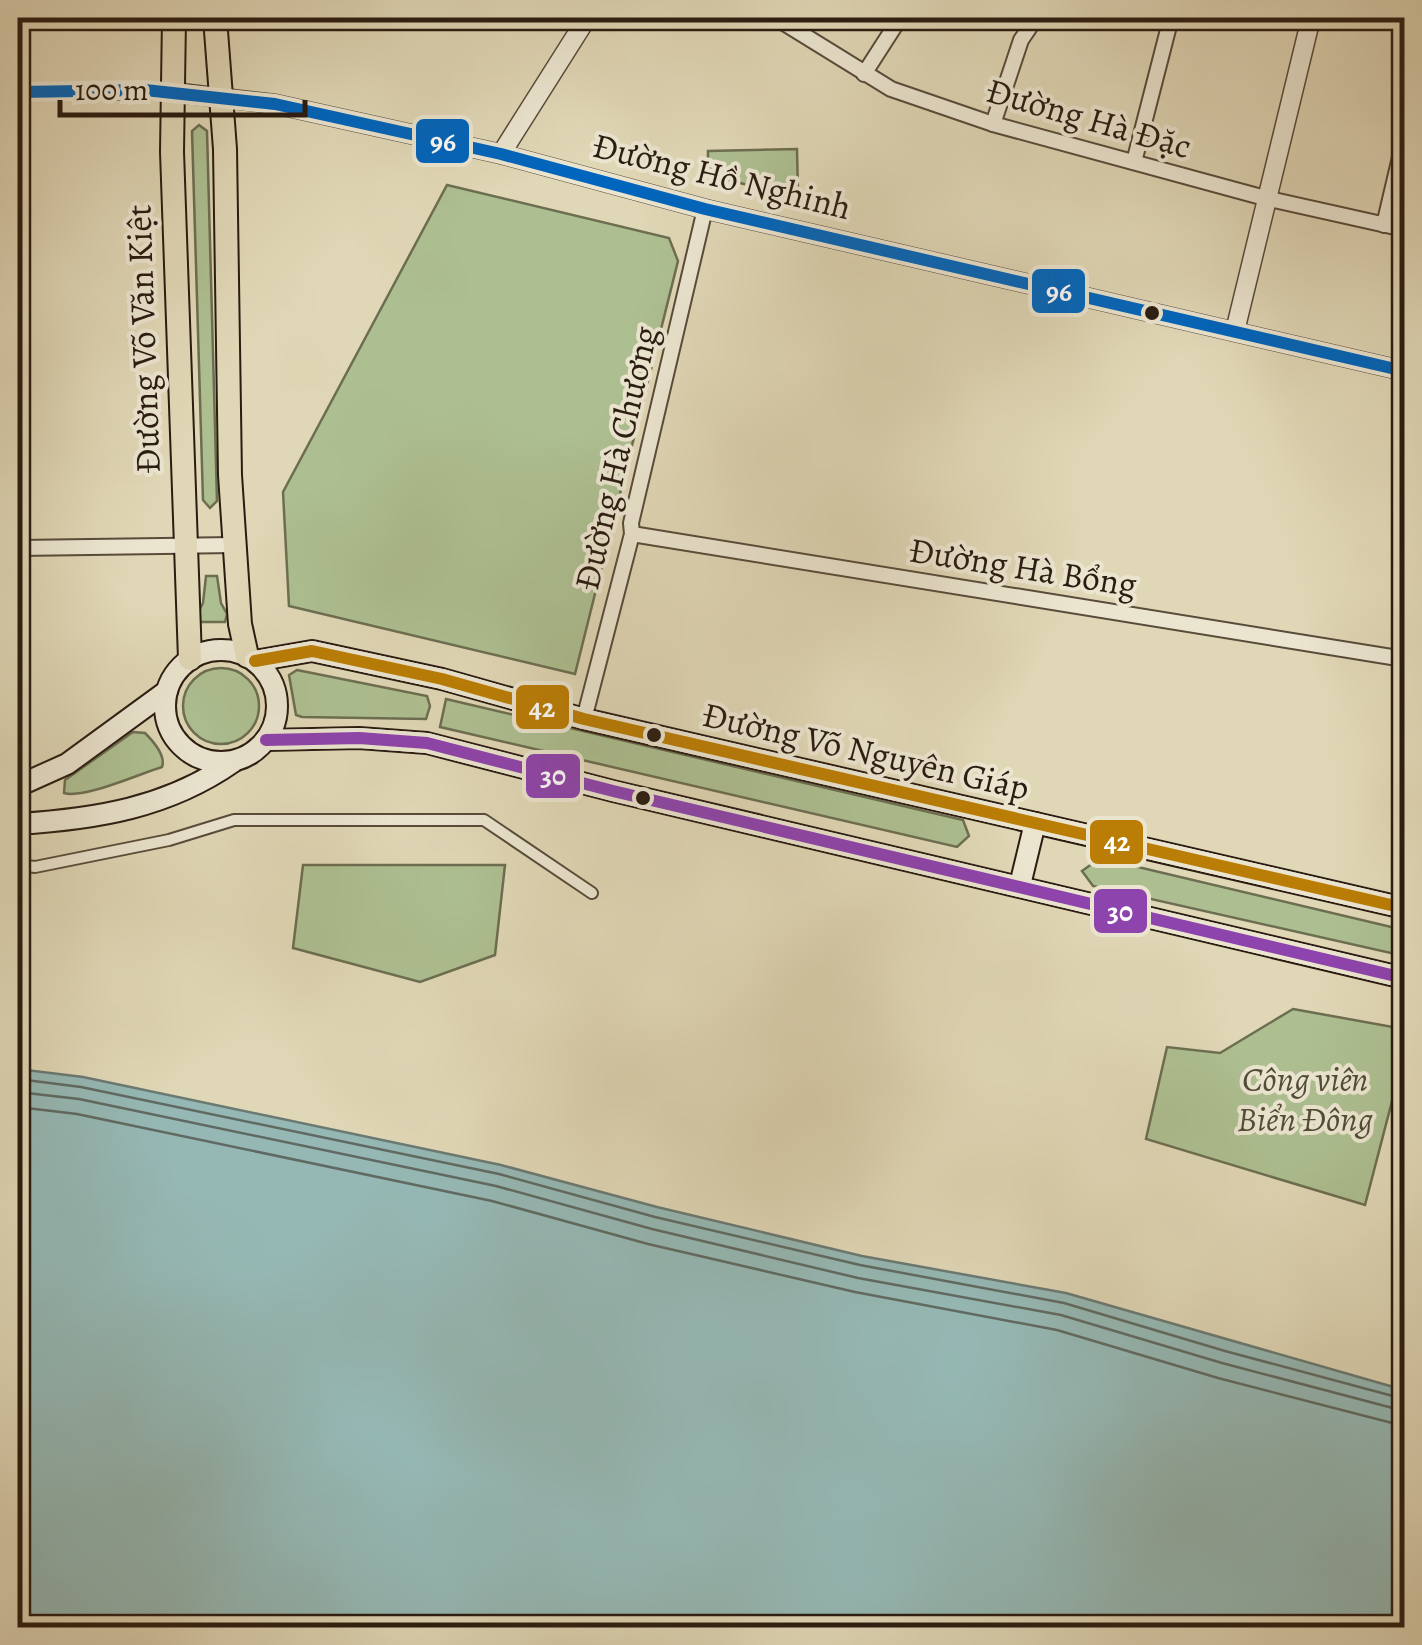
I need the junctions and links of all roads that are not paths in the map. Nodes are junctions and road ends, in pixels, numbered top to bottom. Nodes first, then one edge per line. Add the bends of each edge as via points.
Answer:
1 (174, 18) edge
2 (214, 18) edge
3 (587, 18) edge
4 (776, 18) edge
5 (900, 18) edge
6 (1036, 18) edge
7 (1171, 18) edge
8 (1311, 18) edge
9 (864, 74) junction
10 (18, 92) edge
11 (172, 92) junction
12 (219, 98) junction
13 (993, 124) junction
14 (1404, 140) edge
15 (502, 154) junction
16 (1134, 162) junction
17 (1265, 198) junction
18 (705, 210) junction
19 (1384, 225) junction
20 (1404, 230) edge
21 (1235, 331) junction
22 (1404, 372) edge
23 (627, 526) junction
24 (234, 545) junction
25 (187, 546) junction
26 (18, 548) edge
27 (251, 658) junction
28 (190, 659) junction
29 (1404, 659) edge
30 (167, 691) junction
31 (584, 718) junction
32 (266, 740) junction
33 (233, 762) junction
34 (18, 786) edge
35 (1035, 823) junction
36 (18, 824) edge
37 (18, 865) edge
38 (1020, 886) junction
39 (592, 893) dead end
40 (1404, 908) edge
41 (1404, 978) edge

1 - 11 main road, Đường Võ Văn Kiệt
2 - 12 main road
3 - 15 street
4 - 9 street, Đường Hà Đặc
5 - 9 street
6 - 13 street via 1021,40
7 - 16 street
8 - 17 street
9 - 13 street, Đường Hà Đặc
10 - 11 street, Đường Hồ Nghinh
11 - 12 street, Đường Hồ Nghinh
11 - 25 main road, Đường Võ Văn Kiệt
12 - 15 street, Đường Hồ Nghinh
12 - 24 main road
13 - 16 street, Đường Hà Đặc
14 - 19 street
15 - 18 street, Đường Hồ Nghinh
16 - 17 street, Đường Hà Đặc
17 - 19 street, Đường Hà Đặc
17 - 21 street
18 - 21 street, Đường Hồ Nghinh
18 - 23 street, Đường Hà Chương
19 - 20 street, Đường Hà Đặc
21 - 22 street, Đường Hồ Nghinh
23 - 29 street, Đường Hà Bổng
23 - 31 street, Đường Hà Chương
24 - 25 street
24 - 27 main road via 240,624
25 - 26 street
25 - 28 main road, Đường Võ Văn Kiệt
27 - 28 main road via 218,649
27 - 31 main road, Đường Võ Nguyên Giáp via 312,651
27 - 32 main road via 275,689 274,724
28 - 30 main road
30 - 33 main road via 166,722 186,752 208,762
30 - 34 main road via 67,764
31 - 35 main road, Đường Võ Nguyên Giáp
32 - 33 main road
32 - 38 main road via 427,743
33 - 36 main road via 201,784 141,807
35 - 38 main road
35 - 40 main road, Đường Võ Nguyên Giáp
37 - 39 street via 35,868 234,820 484,820
38 - 41 main road

